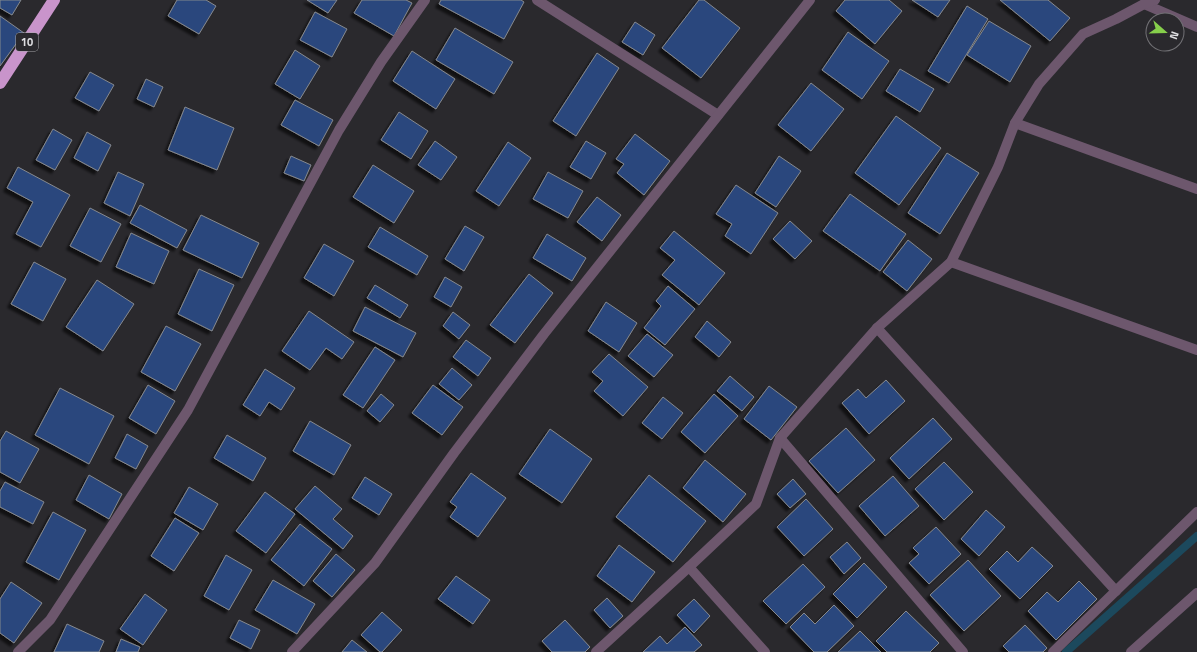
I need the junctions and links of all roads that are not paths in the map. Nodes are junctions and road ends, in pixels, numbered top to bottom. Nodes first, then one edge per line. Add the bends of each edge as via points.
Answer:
1 (54, 0) edge
2 (425, 0) edge
3 (537, 0) edge
4 (810, 0) edge
5 (1155, 0) edge
6 (1144, 4) junction
7 (1197, 27) edge
8 (0, 84) edge
9 (718, 115) junction
10 (1015, 123) junction
11 (1197, 189) edge
12 (951, 262) junction
13 (877, 328) junction
14 (1197, 350) edge
15 (780, 438) junction
16 (1197, 512) edge
17 (689, 568) junction
18 (1116, 591) junction
19 (1197, 593) edge
20 (18, 652) edge
21 (292, 652) edge
22 (596, 652) edge
23 (765, 652) edge
24 (963, 652) edge
25 (1053, 652) edge
26 (1131, 652) edge

1 - 8 highway, 10
2 - 20 street via 381,62 339,130 188,410 50,620
3 - 9 street
4 - 9 street
5 - 6 street
6 - 7 street
6 - 10 street via 1116,20 1083,34 1039,84
9 - 21 street via 544,334 375,563
10 - 11 street
10 - 12 street via 998,167
12 - 13 street
12 - 14 street
13 - 15 street
13 - 18 street
15 - 17 street via 756,504
15 - 24 street
16 - 18 street
17 - 22 street
17 - 23 street
18 - 25 street
19 - 26 street

